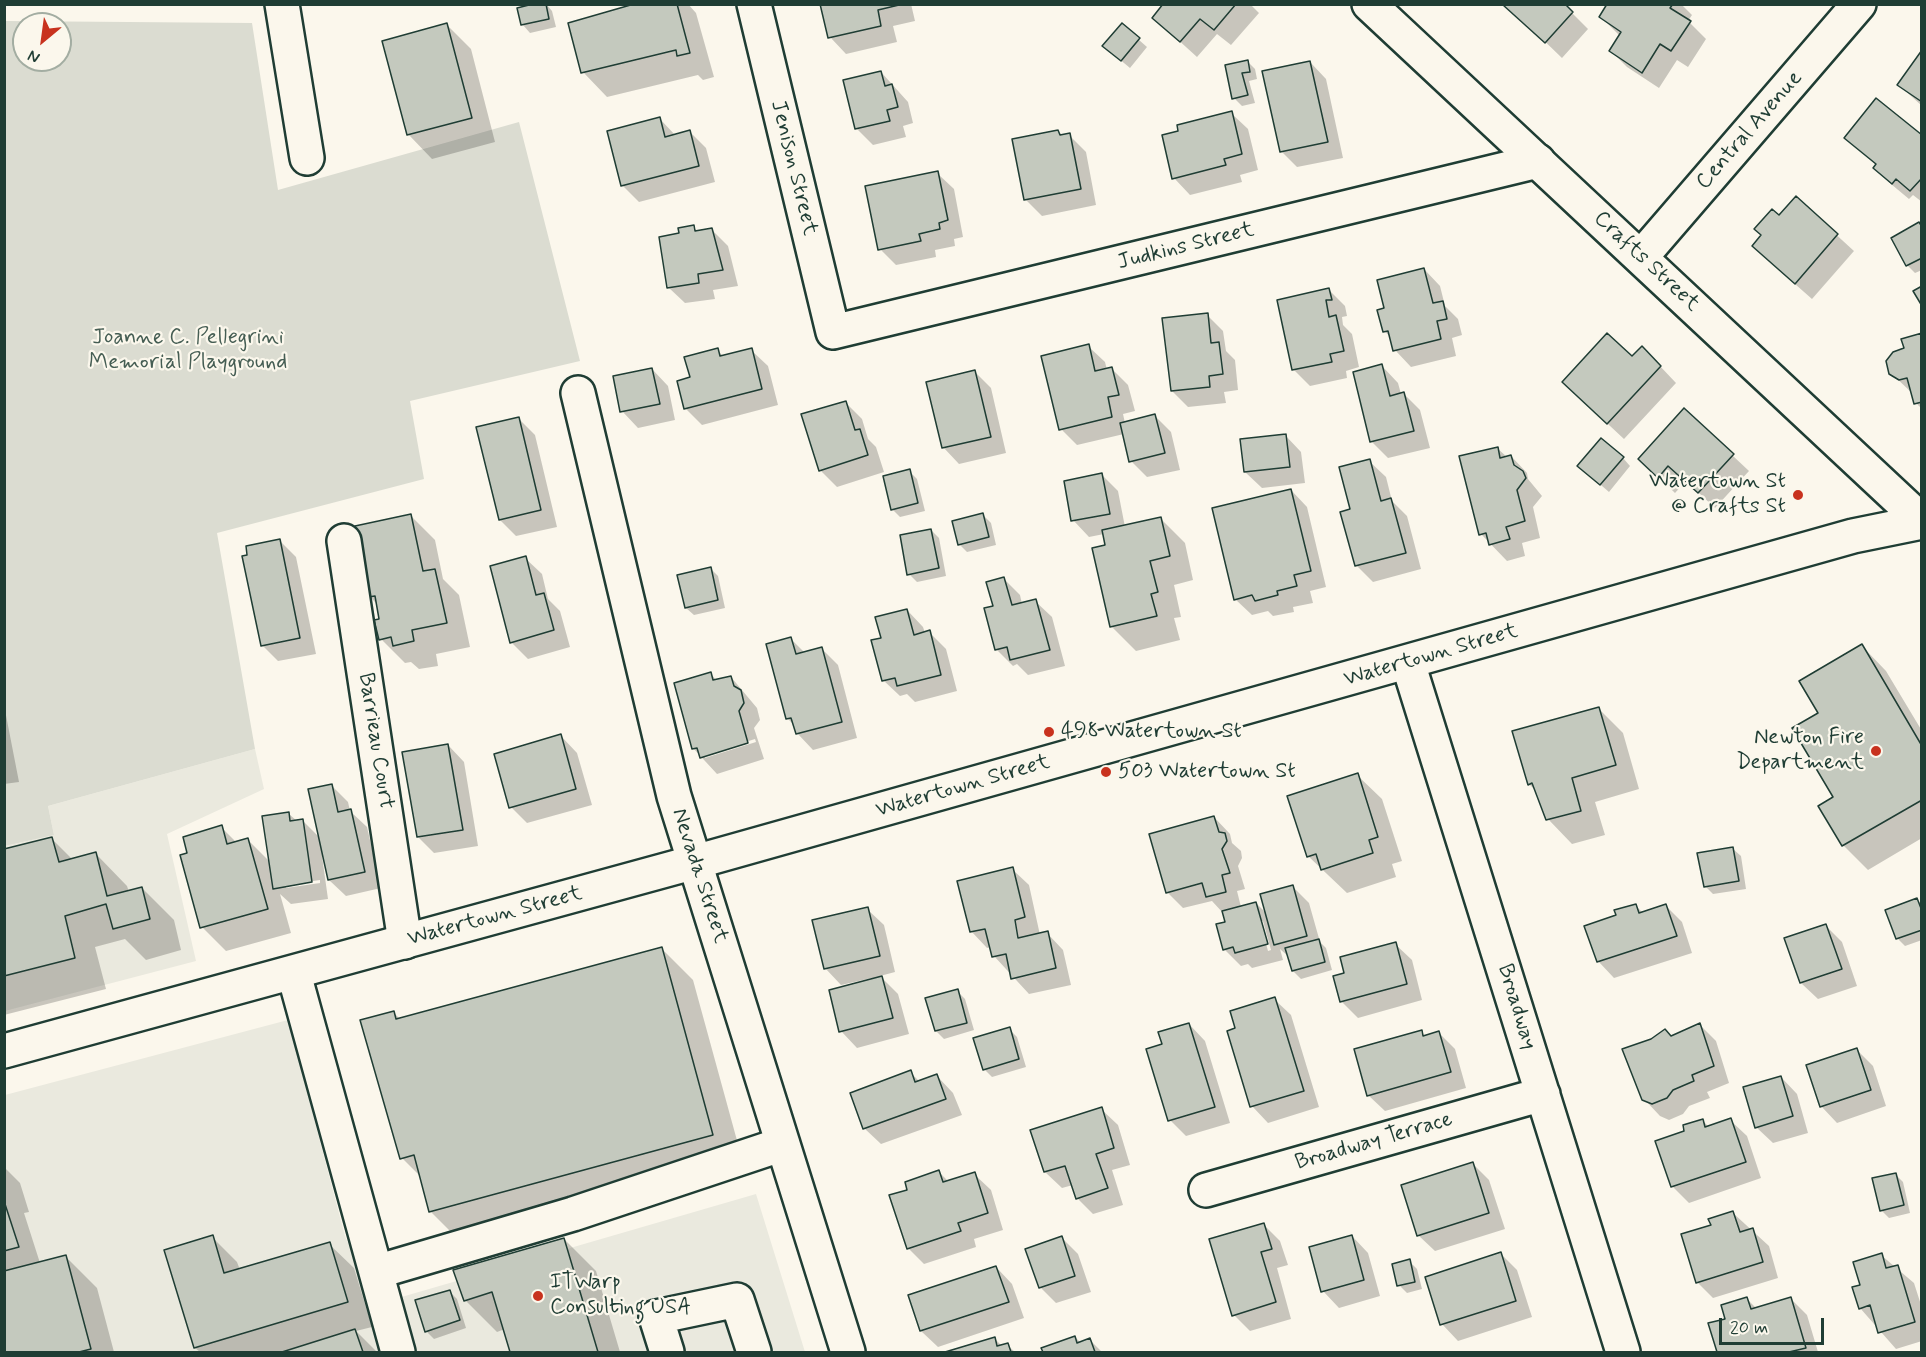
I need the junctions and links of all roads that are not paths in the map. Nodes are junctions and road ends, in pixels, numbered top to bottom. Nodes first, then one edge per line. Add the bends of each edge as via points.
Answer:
1 (282, 4) edge
2 (754, 4) edge
3 (1369, 4) edge
4 (1859, 4) edge
5 (307, 158) dead end
6 (1538, 161) junction
7 (1641, 257) junction
8 (833, 332) joint
9 (578, 393) dead end
10 (1922, 521) edge
11 (344, 541) dead end
12 (1408, 663) junction
13 (695, 862) junction
14 (405, 942) junction
15 (294, 974) junction
16 (4, 1051) edge
17 (1543, 1095) junction
18 (783, 1144) junction
19 (1206, 1190) dead end
20 (376, 1272) junction
21 (399, 1353) edge
22 (667, 1353) edge
23 (754, 1353) edge
24 (848, 1353) edge
25 (1623, 1353) edge

1 - 5 street
2 - 8 street, Jenison Street
3 - 6 street, Crafts Street
4 - 7 street, Central Avenue
6 - 7 street, Crafts Street
6 - 8 street, Judkins Street
7 - 10 street, Crafts Street
9 - 13 street, Nevada Street via 674,796
10 - 12 street, Watertown Street via 1853,536
11 - 14 street, Barrieau Court
12 - 13 street, Watertown Street
12 - 17 street, Broadway
13 - 14 street, Watertown Street
13 - 18 street, Nevada Street
14 - 15 street, Watertown Street
15 - 16 street, Watertown Street
15 - 20 street
17 - 19 street, Broadway Terrace
17 - 25 street, Broadway
18 - 20 street via 573,1214
18 - 24 street, Nevada Street
20 - 21 street
22 - 23 street via 656,1317 737,1300

